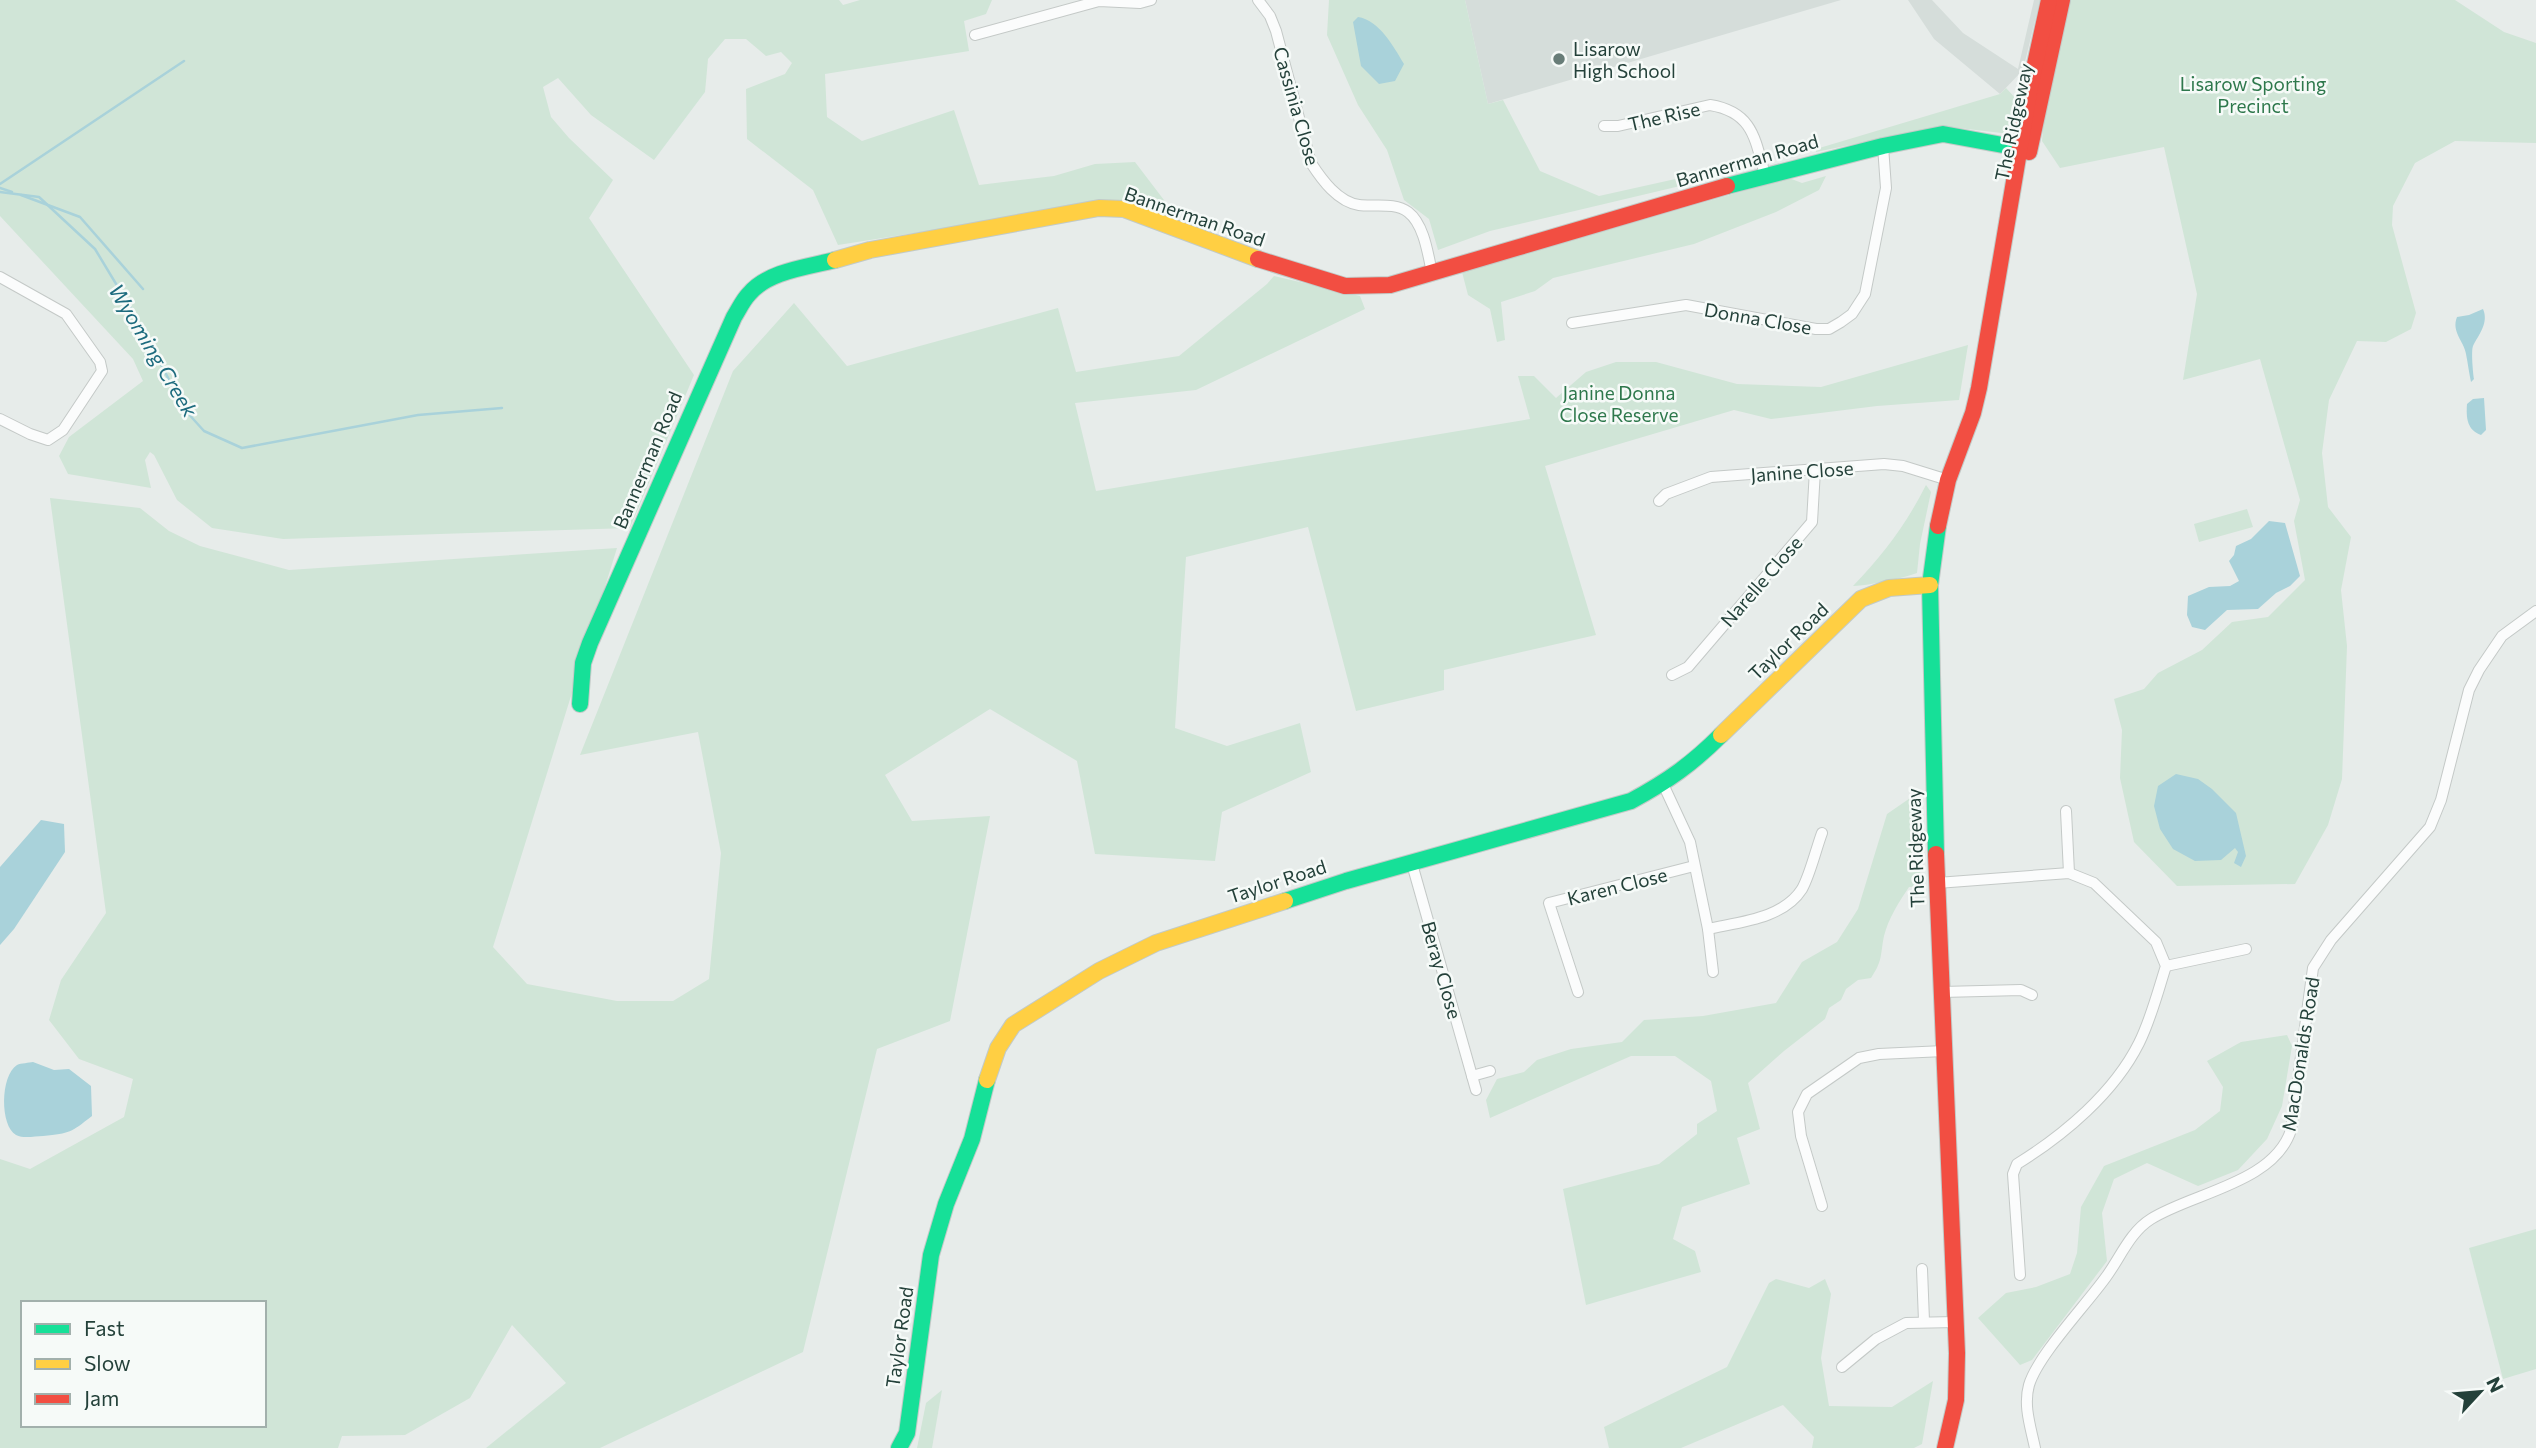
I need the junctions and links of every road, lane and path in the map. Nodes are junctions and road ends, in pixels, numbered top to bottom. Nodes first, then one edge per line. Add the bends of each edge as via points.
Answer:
1 (1151, 0) edge
2 (1258, 0) edge
3 (2049, 0) edge
4 (2062, 0) edge
5 (975, 35) dead end
6 (2046, 68) junction
7 (2029, 88) junction
8 (1604, 126) dead end
9 (2026, 142) junction
10 (1882, 146) junction
11 (1765, 175) junction
12 (1432, 272) junction
13 (0, 277) edge
14 (1573, 323) dead end
15 (1, 421) edge
16 (1815, 470) junction
17 (1948, 480) junction
18 (1659, 501) dead end
19 (1930, 585) junction
20 (2536, 611) edge
21 (1672, 675) dead end
22 (580, 705) dead end
23 (1663, 784) junction
24 (2066, 811) dead end
25 (1822, 832) dead end
26 (1412, 864) junction
27 (1694, 866) junction
28 (2068, 873) junction
29 (1937, 883) junction
30 (1708, 929) junction
31 (2246, 949) dead end
32 (2166, 966) junction
33 (1713, 972) dead end
34 (1578, 992) dead end
35 (1942, 992) junction
36 (2032, 995) dead end
37 (1944, 1051) junction
38 (1490, 1071) dead end
39 (1472, 1076) junction
40 (1476, 1090) dead end
41 (1822, 1206) dead end
42 (1922, 1269) dead end
43 (2020, 1275) dead end
44 (1924, 1321) junction
45 (1956, 1322) junction
46 (1842, 1367) dead end
47 (899, 1448) edge
48 (1945, 1448) edge
49 (2035, 1448) edge

1 - 5 street via 1099,1
2 - 12 street, Cassinia Close via 1276,31 1311,163 1322,181 1357,205 1383,205 1408,212 1423,235
3 - 7 street, The Ridgeway
4 - 6 street, The Ridgeway
6 - 7 street via 2040,69 2037,83
6 - 9 street, The Ridgeway
7 - 9 street, The Ridgeway
8 - 11 street, The Rise via 1710,105 1726,108 1739,115 1752,132
9 - 10 street, Bannerman Road via 1942,134
9 - 17 street, The Ridgeway via 1973,413
10 - 11 street, Bannerman Road
10 - 14 street, Donna Close via 1886,188 1865,293 1852,314 1829,329 1686,305
11 - 12 street, Bannerman Road
12 - 22 street, Bannerman Road via 1390,285 1345,286 1281,268 1124,209 1099,208 870,250 762,282 734,317 590,643 583,663
13 - 15 street via 66,314 102,370 63,430 48,440
16 - 17 street, Janine Close via 1893,465
16 - 18 street, Janine Close via 1711,477
16 - 21 street, Narelle Close via 1812,522 1688,667
17 - 19 street, The Ridgeway
19 - 23 street, Taylor Road via 1889,588 1861,599 1693,763
19 - 29 street, The Ridgeway
20 - 49 street, MacDonalds Road via 2502,636 2469,690 2430,827 2331,940 2313,968 2286,1142 2245,1176 2141,1225 2042,1360 2029,1385 2026,1408
23 - 26 street, Taylor Road via 1631,801
23 - 27 street via 1690,842
24 - 28 street
25 - 30 street via 1801,890 1782,909
26 - 39 street, Beray Close
26 - 47 street, Taylor Road via 1156,943 1099,971 1013,1024 990,1073 971,1143 931,1255 907,1433
27 - 30 street
27 - 34 street, Karen Close via 1549,903
28 - 29 street
28 - 32 street via 2094,883 2156,942
29 - 35 street, The Ridgeway
30 - 33 street
31 - 32 street
32 - 43 street via 2146,1027 2124,1070 2079,1118 2017,1164 2013,1174
35 - 36 street via 2021,990
35 - 37 street, The Ridgeway
37 - 41 street via 1859,1058 1807,1094 1798,1112 1801,1136
37 - 45 street, The Ridgeway
38 - 39 street
39 - 40 street, Beray Close
42 - 44 street
44 - 45 street
44 - 46 street via 1889,1332
45 - 48 street, The Ridgeway via 1956,1400

